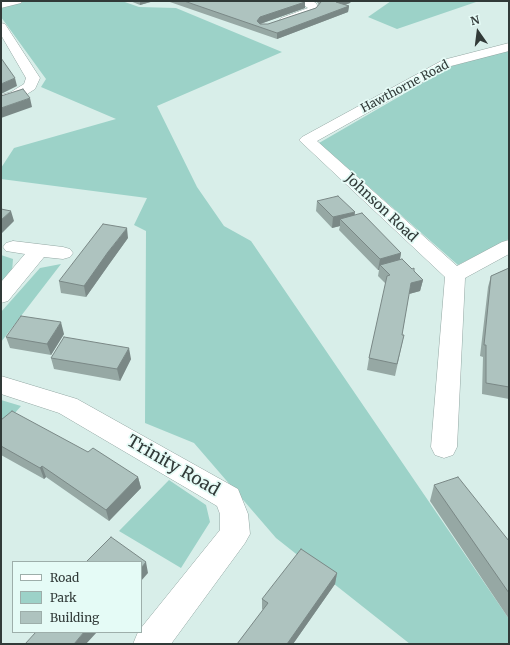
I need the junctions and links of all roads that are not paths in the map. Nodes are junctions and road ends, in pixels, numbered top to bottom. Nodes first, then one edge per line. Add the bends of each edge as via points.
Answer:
1 (17, 1) edge
2 (303, 1) edge
3 (1, 5) edge
4 (278, 23) edge
5 (1, 26) edge
6 (5, 40) edge
7 (509, 47) edge
8 (1, 100) edge
9 (307, 140) joint
10 (509, 246) edge
11 (13, 247) dead end
12 (38, 251) junction
13 (63, 253) dead end
14 (455, 276) junction
15 (1, 296) edge
16 (1, 384) edge
17 (444, 448) dead end
18 (150, 644) edge

1 - 3 street
2 - 4 street via 312,5 314,9
5 - 6 street
6 - 8 street via 33,78 30,86 16,95
7 - 9 street, Hawthorne Road via 447,64
9 - 14 street, Johnson Road
10 - 14 street
11 - 12 street
12 - 13 street
12 - 15 street
14 - 17 street
16 - 18 street, Trinity Road via 68,406 228,498 234,514 234,534

